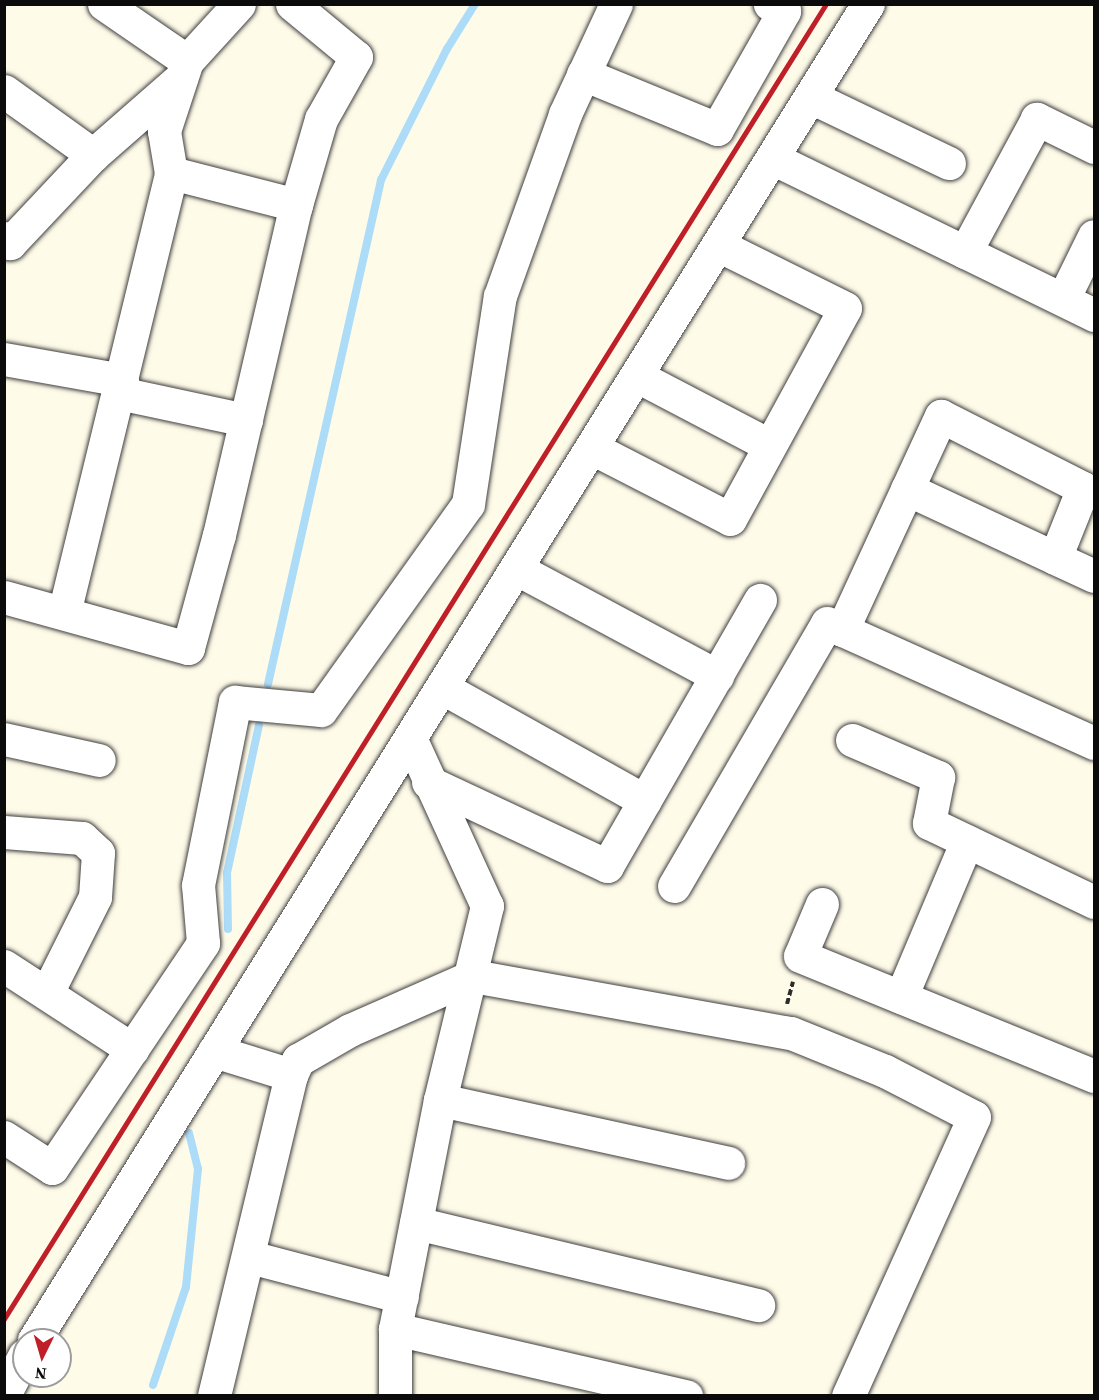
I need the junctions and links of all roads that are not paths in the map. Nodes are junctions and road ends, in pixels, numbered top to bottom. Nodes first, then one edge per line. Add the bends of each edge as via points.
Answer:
1 (104, 4) edge
2 (238, 4) edge
3 (292, 4) edge
4 (616, 4) edge
5 (770, 4) edge
6 (868, 4) edge
7 (184, 70) junction
8 (583, 74) junction
9 (4, 91) edge
10 (811, 96) junction
11 (1095, 147) edge
12 (93, 154) junction
13 (772, 158) junction
14 (949, 163) dead end
15 (171, 173) junction
16 (296, 205) junction
17 (1095, 236) edge
18 (6, 244) edge
19 (718, 245) junction
20 (964, 252) junction
21 (1063, 299) junction
22 (1095, 315) edge
23 (4, 358) edge
24 (637, 376) junction
25 (120, 387) junction
26 (246, 420) junction
27 (769, 446) junction
28 (592, 448) junction
29 (1089, 476) edge
30 (907, 489) junction
31 (1055, 558) junction
32 (517, 569) junction
33 (1095, 576) edge
34 (4, 597) edge
35 (760, 600) dead end
36 (64, 613) junction
37 (842, 630) junction
38 (717, 676) junction
39 (443, 688) junction
40 (4, 739) edge
41 (411, 740) junction
42 (852, 740) dead end
43 (1095, 743) edge
44 (99, 760) dead end
45 (428, 782) junction
46 (645, 801) junction
47 (4, 832) edge
48 (967, 841) junction
49 (674, 886) dead end
50 (1095, 902) edge
51 (822, 904) dead end
52 (4, 966) edge
53 (473, 976) junction
54 (47, 993) junction
55 (901, 997) junction
56 (132, 1049) junction
57 (214, 1051) junction
58 (291, 1074) junction
59 (1095, 1076) edge
60 (440, 1100) junction
61 (4, 1137) edge
62 (728, 1163) dead end
63 (416, 1223) junction
64 (250, 1257) junction
65 (402, 1297) junction
66 (758, 1305) dead end
67 (41, 1328) edge
68 (395, 1329) junction
69 (12, 1379) edge
70 (4, 1395) edge
71 (214, 1395) edge
72 (395, 1395) edge
73 (686, 1395) edge
74 (848, 1395) edge

1 - 7 street
2 - 7 street
3 - 16 street via 356,57 321,119
4 - 8 street
5 - 8 street via 784,11 717,129
6 - 10 street
7 - 12 street
7 - 15 street via 164,131
8 - 56 street via 500,296 468,504 321,710 235,702 198,885 203,943
9 - 12 street
10 - 13 street
10 - 14 street
11 - 20 street via 1037,119
12 - 18 street
13 - 19 street
13 - 20 street
15 - 16 street
15 - 25 street
16 - 26 street
17 - 21 street
19 - 24 street
19 - 27 street via 845,308
20 - 21 street
21 - 22 street
23 - 25 street
24 - 27 street
24 - 28 street
25 - 26 street
25 - 36 street
26 - 36 street via 188,648
27 - 28 street via 730,519
28 - 32 street
29 - 30 street via 941,416
29 - 31 street
30 - 31 street
30 - 37 street
31 - 33 street
32 - 38 street
32 - 39 street
34 - 36 street
35 - 38 street
37 - 43 street
37 - 49 street via 827,623
38 - 46 street
39 - 41 street
39 - 46 street
40 - 44 street
41 - 45 street
41 - 57 street
42 - 48 street via 938,777 929,823
45 - 46 street via 607,866
45 - 53 street via 487,906
47 - 54 street via 82,838 99,853 95,897
48 - 50 street
48 - 55 street
51 - 55 street via 800,956
52 - 54 street
53 - 58 street via 350,1030 298,1060
53 - 60 street
53 - 74 street via 780,1031 885,1071 974,1117
54 - 56 street
55 - 59 street
56 - 61 street via 52,1168
57 - 58 street
57 - 67 street
58 - 64 street
60 - 62 street
60 - 63 street
63 - 65 street
63 - 66 street
64 - 65 street
64 - 71 street
65 - 68 street
68 - 72 street
68 - 73 street
69 - 70 street

